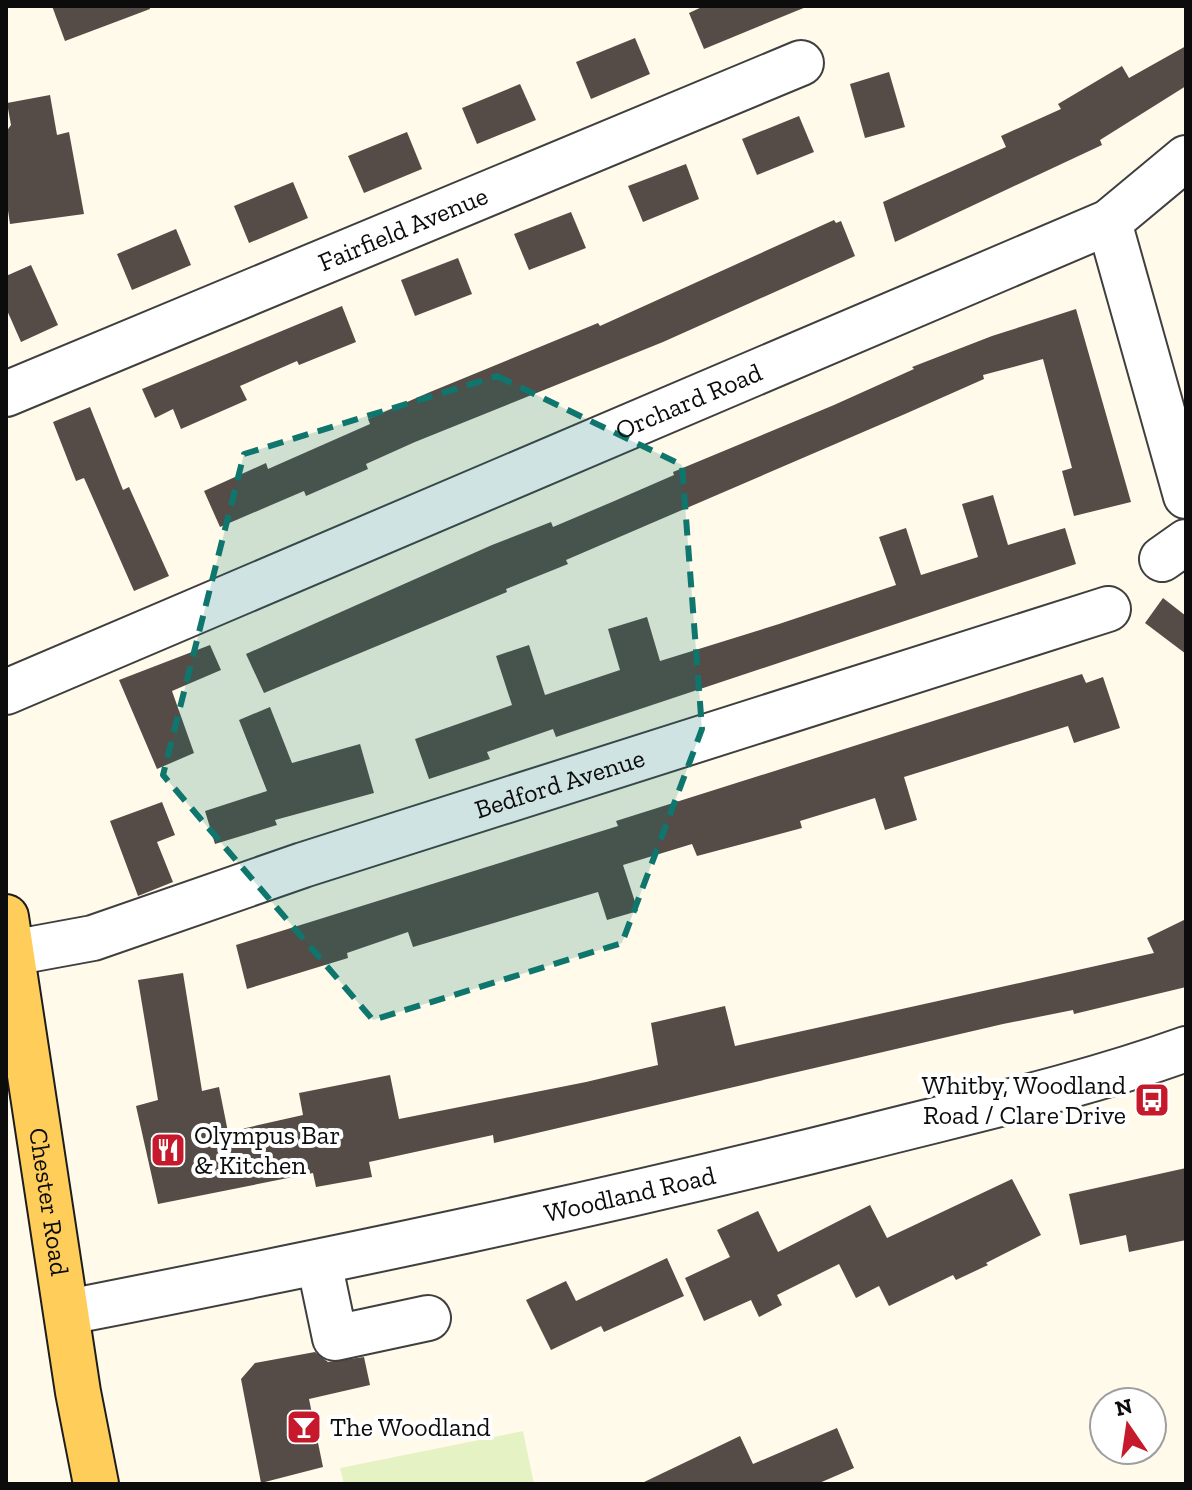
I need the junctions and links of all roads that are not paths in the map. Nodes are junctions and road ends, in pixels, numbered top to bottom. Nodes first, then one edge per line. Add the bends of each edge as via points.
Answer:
1 (801, 63) dead end
2 (1186, 158) edge
3 (1109, 222) junction
4 (6, 394) edge
5 (1186, 496) edge
6 (1108, 609) dead end
7 (6, 692) edge
8 (8, 941) edge
9 (1186, 1049) edge
10 (319, 1262) junction
11 (68, 1312) junction
12 (428, 1318) dead end
13 (96, 1484) edge

1 - 4 street, Fairfield Avenue
2 - 3 street, Orchard Road
3 - 5 street
3 - 7 street, Orchard Road
6 - 8 street, Bedford Avenue via 303,865 93,938
8 - 11 main road, Chester Road
9 - 10 street, Woodland Road via 1121,1072 771,1161
10 - 11 street, Woodland Road
10 - 12 street via 335,1338
11 - 13 main road, Chester Road

